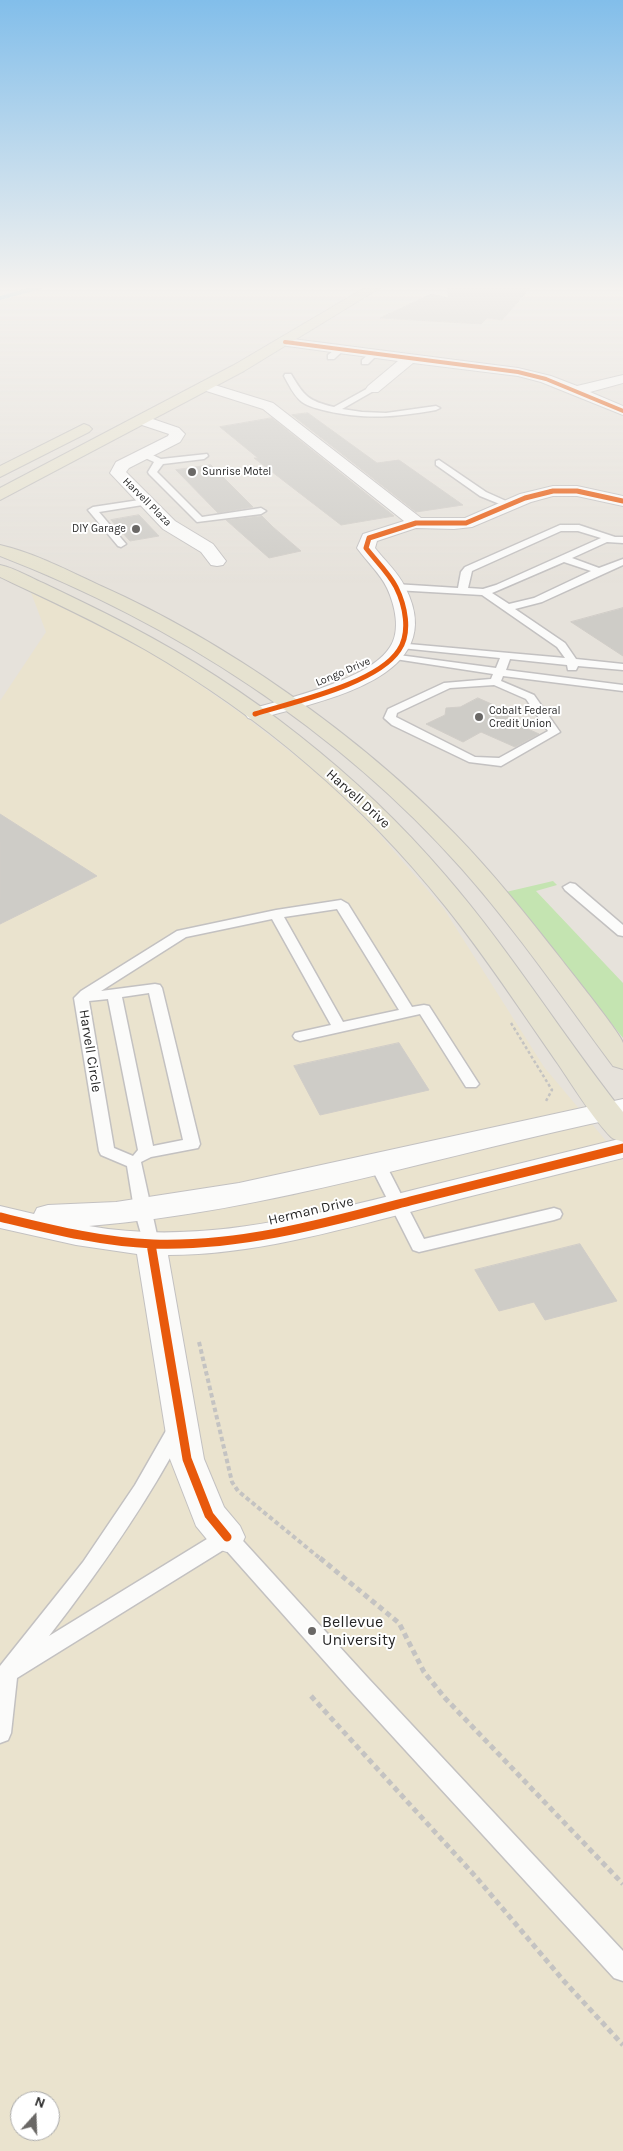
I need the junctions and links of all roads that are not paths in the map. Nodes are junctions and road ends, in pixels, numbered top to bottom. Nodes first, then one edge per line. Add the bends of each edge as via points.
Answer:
1 (206, 386) edge
2 (207, 386) edge
3 (294, 386) edge
4 (376, 386) edge
5 (564, 386) edge
6 (594, 386) edge
7 (373, 389) joint
8 (576, 391) junction
9 (184, 398) junction
10 (436, 408) dead end
11 (335, 410) junction
12 (623, 411) edge
13 (274, 412) junction
14 (141, 420) junction
15 (98, 422) dead end
16 (144, 454) junction
17 (204, 456) dead end
18 (160, 462) junction
19 (439, 463) dead end
20 (0, 472) edge
21 (0, 495) edge
22 (623, 501) edge
23 (146, 502) junction
24 (510, 504) junction
25 (261, 511) dead end
26 (417, 523) junction
27 (611, 538) junction
28 (623, 540) edge
29 (121, 544) dead end
30 (0, 550) edge
31 (563, 558) junction
32 (217, 561) dead end
33 (623, 562) edge
34 (0, 570) edge
35 (599, 572) junction
36 (396, 587) junction
37 (462, 591) junction
38 (484, 592) junction
39 (506, 608) junction
40 (398, 651) junction
41 (506, 656) junction
42 (573, 662) junction
43 (623, 667) edge
44 (498, 677) junction
45 (569, 682) junction
46 (623, 688) edge
47 (289, 704) junction
48 (256, 714) junction
49 (570, 887) dead end
50 (276, 914) junction
51 (623, 932) edge
52 (114, 994) junction
53 (81, 998) junction
54 (408, 1013) junction
55 (339, 1027) junction
56 (300, 1036) dead end
57 (623, 1060) edge
58 (471, 1084) dead end
59 (617, 1117) edge
60 (623, 1148) edge
61 (146, 1152) junction
62 (134, 1163) junction
63 (377, 1163) junction
64 (398, 1204) junction
65 (142, 1209) junction
66 (554, 1214) dead end
67 (0, 1216) edge
68 (151, 1244) junction
69 (181, 1421) junction
70 (227, 1537) junction
71 (7, 1673) junction
72 (0, 1733) edge
73 (623, 1969) edge

1 - 9 main road
2 - 13 street via 256,401
3 - 11 lane via 305,402
4 - 7 street
5 - 8 street
6 - 8 street
7 - 11 lane
8 - 12 street
9 - 13 street via 221,400
9 - 14 main road
10 - 11 lane via 378,416
13 - 26 street
14 - 16 street, Harvell Plaza via 177,434 175,439
14 - 21 main road
15 - 20 main road
16 - 18 lane
16 - 23 street, Harvell Plaza via 122,465 118,473
17 - 18 lane
18 - 25 lane via 152,472 200,520
19 - 24 lane via 483,494
22 - 24 street via 582,490 562,489 534,494
23 - 29 lane via 93,510
23 - 32 street, Harvell Plaza via 169,525 207,548
24 - 26 street via 468,523
26 - 36 street via 369,538 366,548
27 - 28 lane
27 - 31 lane
27 - 37 lane via 579,528 560,528 468,569
30 - 47 main road via 134,608
31 - 35 lane
31 - 38 lane
33 - 35 lane
34 - 48 main road, Harvell Drive via 134,636
35 - 39 lane via 538,600
36 - 37 lane
36 - 40 street via 406,626
37 - 38 lane
38 - 39 lane
39 - 42 lane via 561,646
40 - 41 lane
40 - 44 lane
40 - 47 street, Longo Drive via 369,674
41 - 42 lane
41 - 44 lane
42 - 43 lane
42 - 45 lane
44 - 44 lane via 448,685 392,711 390,718 396,724 473,760 500,762 554,732 530,698
44 - 45 lane
45 - 46 lane
47 - 48 street, Longo Drive
47 - 57 main road via 367,765 445,838 524,929
48 - 59 main road, Harvell Drive via 374,812 407,846 470,920
49 - 51 lane
50 - 53 lane via 182,934
50 - 54 lane via 341,904
50 - 55 lane
52 - 53 lane, Harvell Circle
52 - 61 lane
52 - 61 lane, Harvell Circle via 155,988 192,1144
53 - 62 lane, Harvell Circle via 106,1151
54 - 55 lane
54 - 58 lane via 424,1010
55 - 56 lane
59 - 63 street, Herman Drive
60 - 64 street, Herman Drive
61 - 62 lane
62 - 65 lane
63 - 64 lane
63 - 65 street, Herman Drive via 234,1195
64 - 66 lane via 419,1246
64 - 68 street, Herman Drive via 286,1232 196,1244
65 - 67 street, Herman Drive via 65,1217
65 - 68 lane
67 - 68 street, Herman Drive via 56,1231
68 - 69 street
69 - 70 street via 187,1459 209,1515
69 - 71 lane via 142,1491 90,1568
70 - 71 lane
70 - 73 lane
71 - 72 lane

